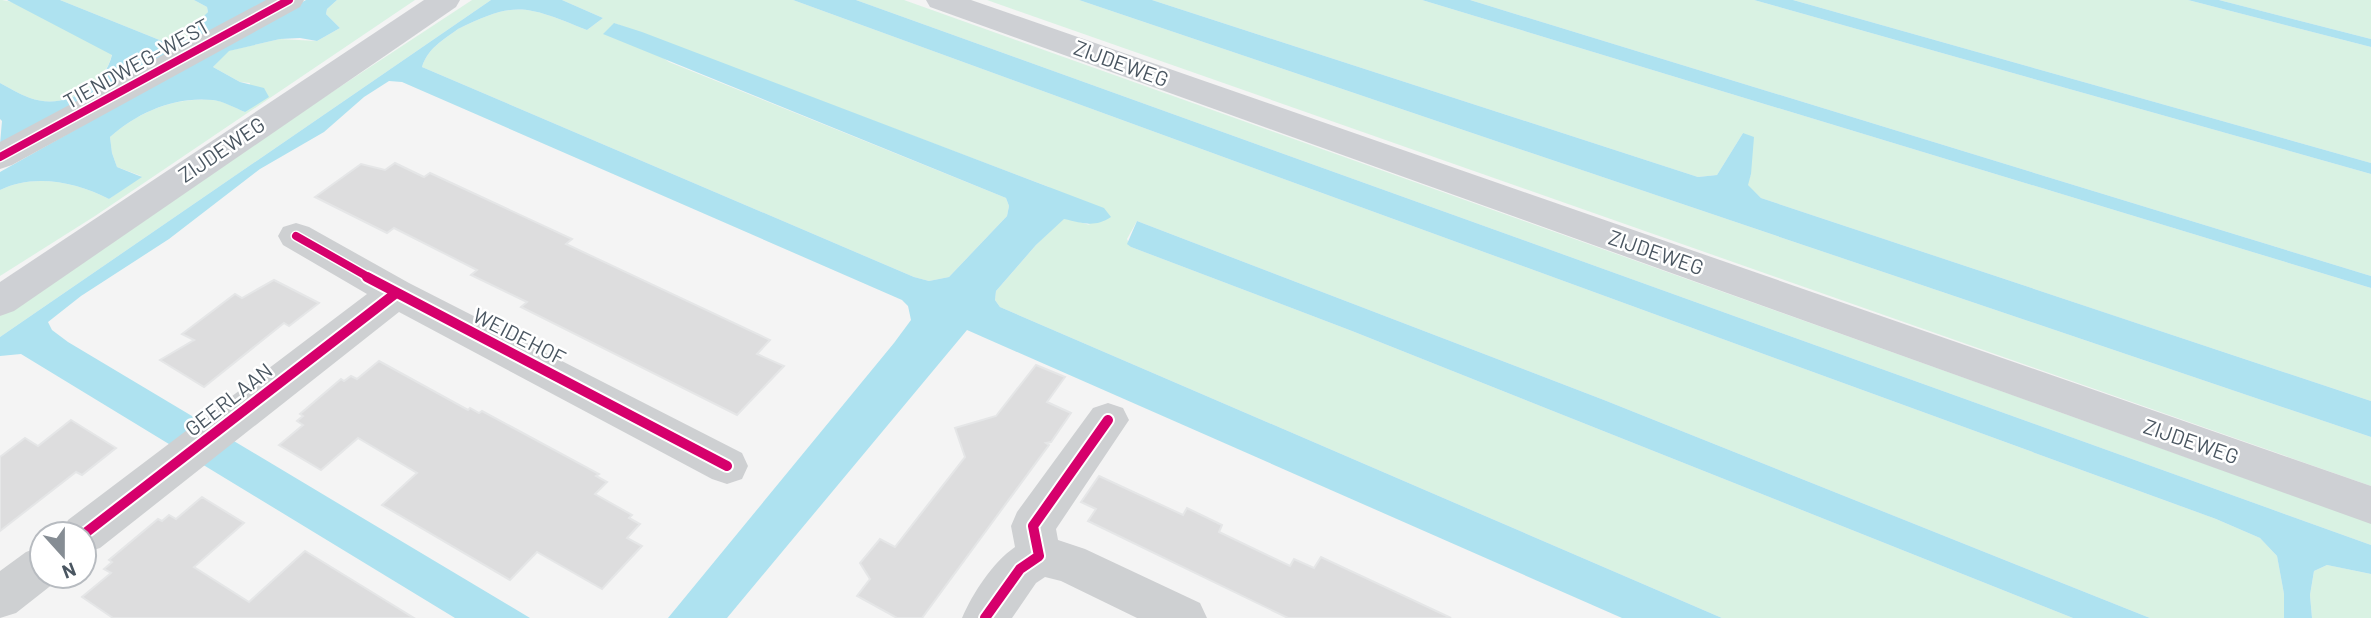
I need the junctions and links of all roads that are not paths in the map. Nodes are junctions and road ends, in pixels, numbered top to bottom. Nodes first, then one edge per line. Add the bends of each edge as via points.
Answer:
1 (289, 0) edge
2 (445, 0) edge
3 (941, 0) edge
4 (0, 157) edge
5 (296, 236) dead end
6 (396, 293) junction
7 (0, 301) edge
8 (1108, 420) dead end
9 (727, 466) dead end
10 (2371, 505) edge
11 (98, 523) edge
12 (1039, 556) junction
13 (28, 577) edge
14 (0, 598) edge
15 (0, 607) edge
16 (16, 618) edge
17 (985, 618) edge
18 (1184, 618) edge

1 - 4 street, TIENDWEG-WEST
2 - 7 main road, ZIJDEWEG
3 - 10 main road, ZIJDEWEG
5 - 6 street, WEIDEHOF
6 - 9 street, WEIDEHOF
6 - 11 street, GEERLAAN
8 - 12 street via 1033,526
12 - 17 street via 1020,569
12 - 18 street via 1069,563
13 - 14 street
15 - 16 street

